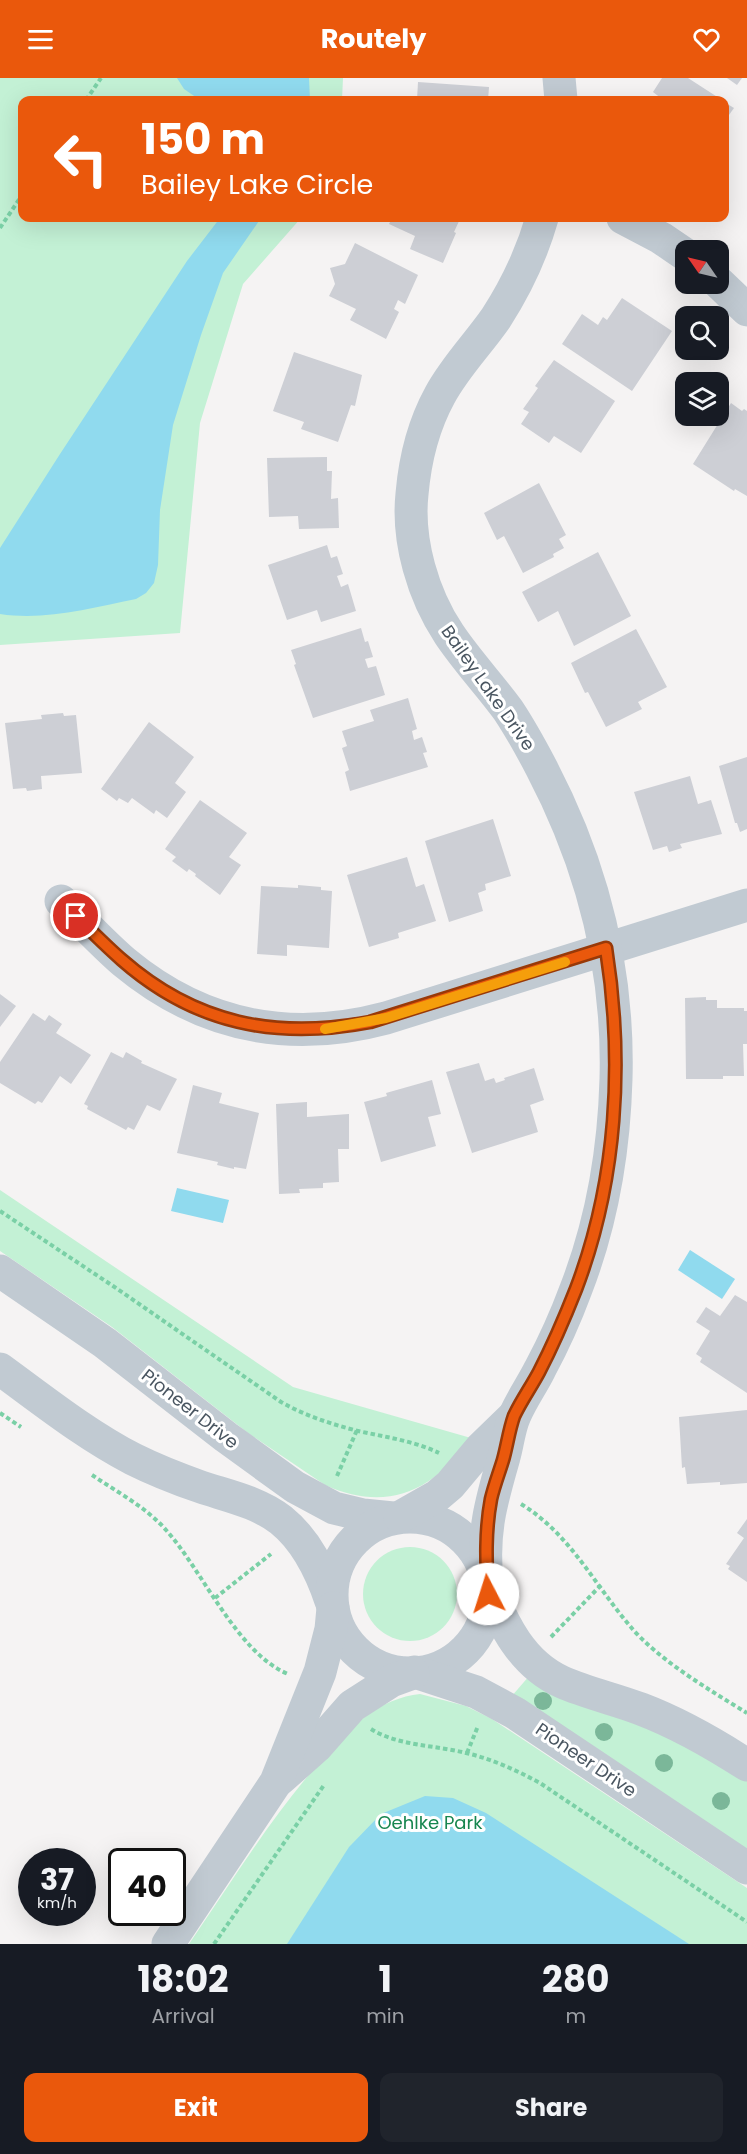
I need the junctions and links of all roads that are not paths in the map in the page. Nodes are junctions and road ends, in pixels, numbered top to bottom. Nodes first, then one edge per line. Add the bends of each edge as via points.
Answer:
1 (559, 78) edge
2 (561, 96) edge
3 (541, 222) edge
4 (631, 222) edge
5 (675, 248) edge
6 (729, 293) edge
7 (747, 310) edge
8 (62, 901) dead end
9 (747, 905) edge
10 (606, 948) junction
11 (0, 1271) edge
12 (0, 1369) edge
13 (514, 1416) junction
14 (397, 1518) junction
15 (487, 1582) junction
16 (333, 1607) junction
17 (414, 1673) junction
18 (747, 1765) edge
19 (276, 1782) junction
20 (747, 1868) edge
21 (168, 1944) edge

1 - 2 street
3 - 10 street, Bailey Lake Drive via 508,297 448,381 432,411 414,475 414,547 433,606 520,729 562,810 586,871
4 - 5 street
6 - 7 street
8 - 10 street via 122,960 177,998 233,1021 281,1029 315,1030 370,1022
9 - 10 street
10 - 13 street, Bailey Lake Drive via 616,1064 605,1185 577,1288 553,1344
11 - 14 street, Pioneer Drive via 105,1343 226,1437 312,1497 340,1510
12 - 16 street via 63,1416 127,1455 177,1479 256,1505 276,1516 306,1548
13 - 14 street, Bailey Lake Drive via 450,1485
13 - 15 street, Bailey Lake Drive via 488,1517
14 - 15 street via 427,1518 454,1530 480,1559
14 - 16 street via 372,1526 347,1548 333,1579
15 - 17 street via 485,1615 471,1643 447,1663
15 - 18 street via 513,1640 548,1674 669,1721
16 - 17 street via 344,1637 362,1657 386,1669
16 - 19 street via 332,1629 320,1672
17 - 19 street via 391,1681 352,1706 316,1747
17 - 20 street, Pioneer Drive via 476,1692 515,1713
19 - 21 street

